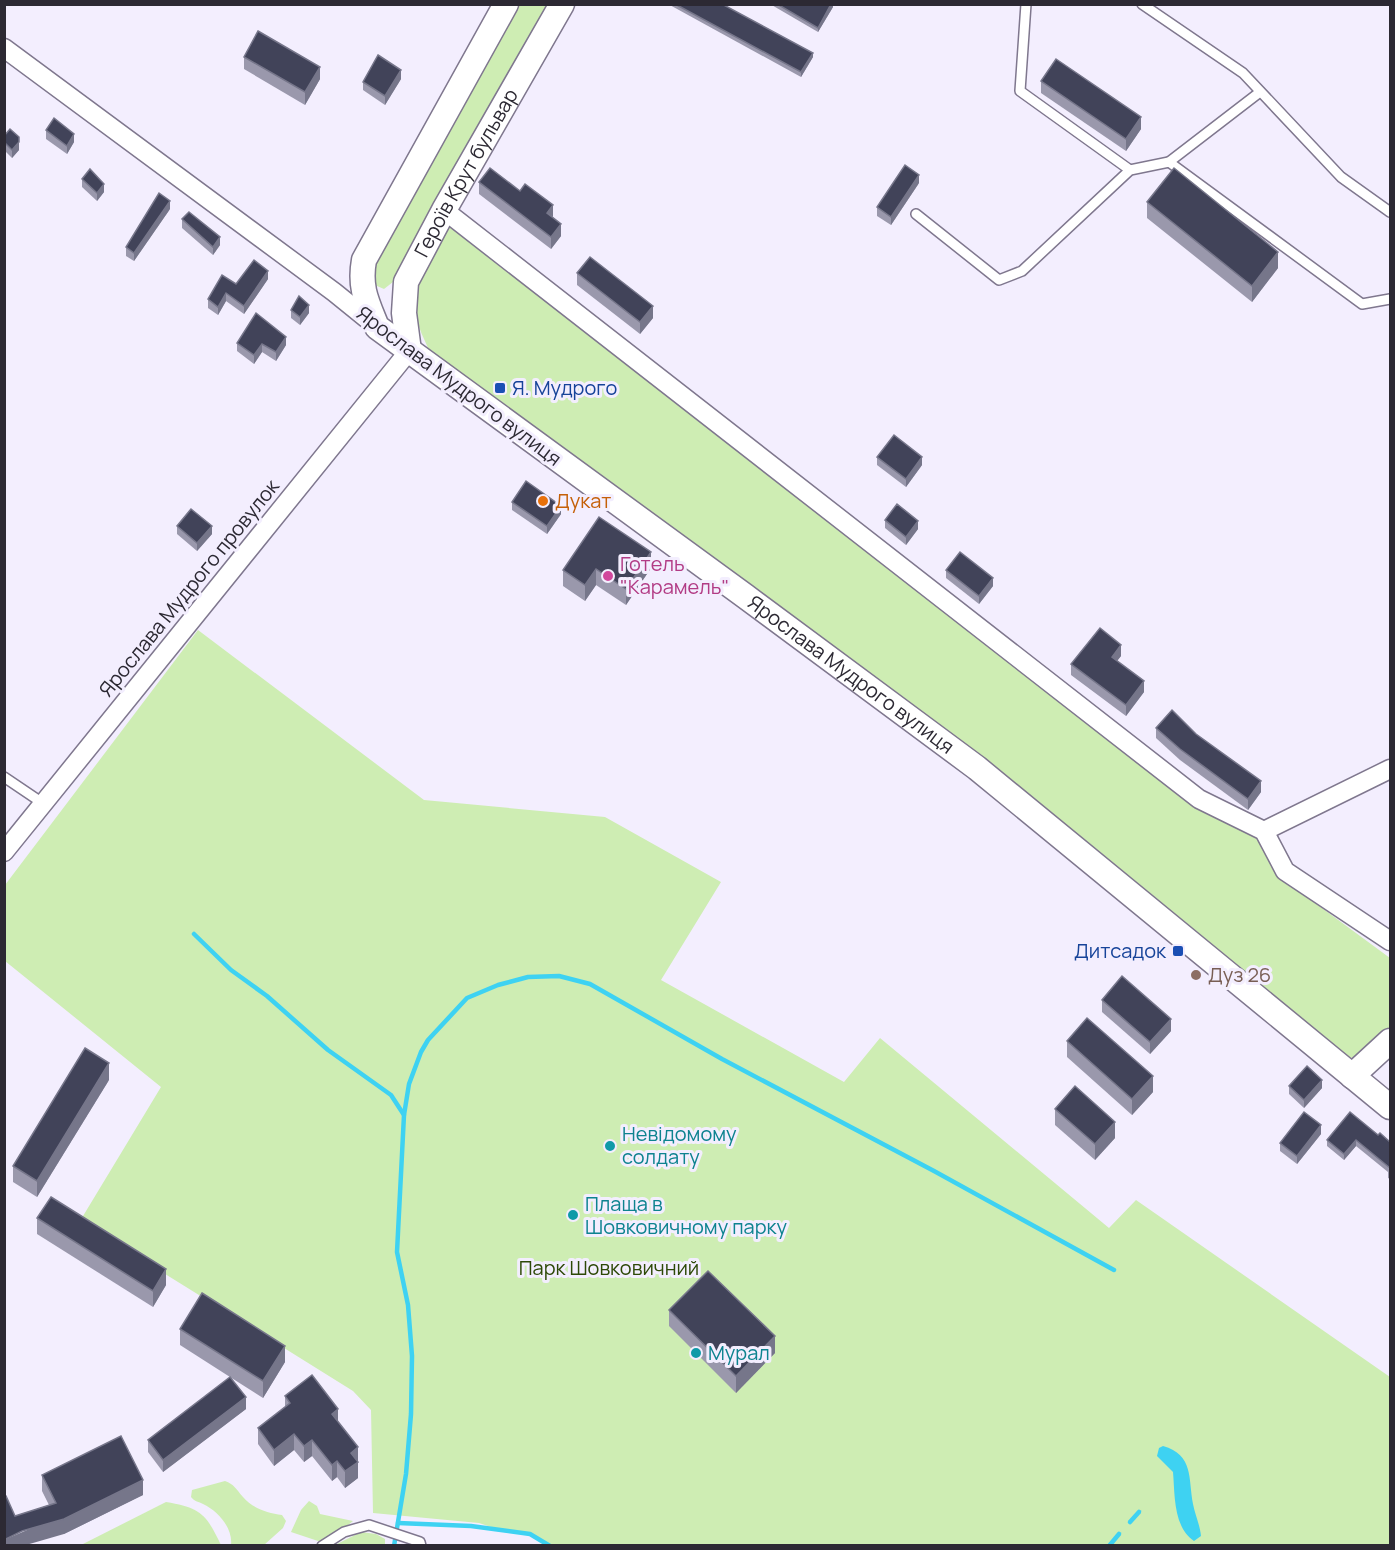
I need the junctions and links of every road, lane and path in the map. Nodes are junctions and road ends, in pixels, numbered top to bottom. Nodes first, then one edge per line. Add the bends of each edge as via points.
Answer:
1 (506, 4) edge
2 (562, 4) edge
3 (1026, 4) edge
4 (1142, 4) edge
5 (4, 48) edge
6 (1260, 92) junction
7 (1169, 162) junction
8 (1130, 170) junction
9 (444, 210) junction
10 (1390, 212) edge
11 (916, 214) dead end
12 (1390, 299) edge
13 (377, 327) junction
14 (410, 351) junction
15 (1390, 769) edge
16 (4, 777) edge
17 (44, 804) junction
18 (1264, 831) junction
19 (4, 852) edge
20 (1390, 941) edge
21 (1390, 1041) edge
22 (1352, 1076) junction
23 (1390, 1107) edge
24 (420, 1544) edge
25 (322, 1545) edge

1 - 13 street via 364,260 363,293
2 - 9 street, Героїв Крут бульвар
3 - 8 lane via 1020,91
4 - 6 lane via 1243,73
5 - 13 street, Ярослава Мудрого вулиця
6 - 7 lane
6 - 10 lane via 1341,177
7 - 8 lane
7 - 12 lane via 1362,304
8 - 11 lane via 1022,271 999,280
9 - 14 street, Героїв Крут бульвар via 406,282 404,312
9 - 18 street via 1199,799
13 - 14 street, Ярослава Мудрого вулиця
14 - 17 street, Ярослава Мудрого провулок
14 - 22 street, Ярослава Мудрого вулиця via 977,768
15 - 18 street
16 - 17 lane
17 - 19 street, Ярослава Мудрого провулок
18 - 20 street via 1285,871
21 - 22 street
22 - 23 street, Ярослава Мудрого вулиця
24 - 25 lane via 369,1525 344,1532

